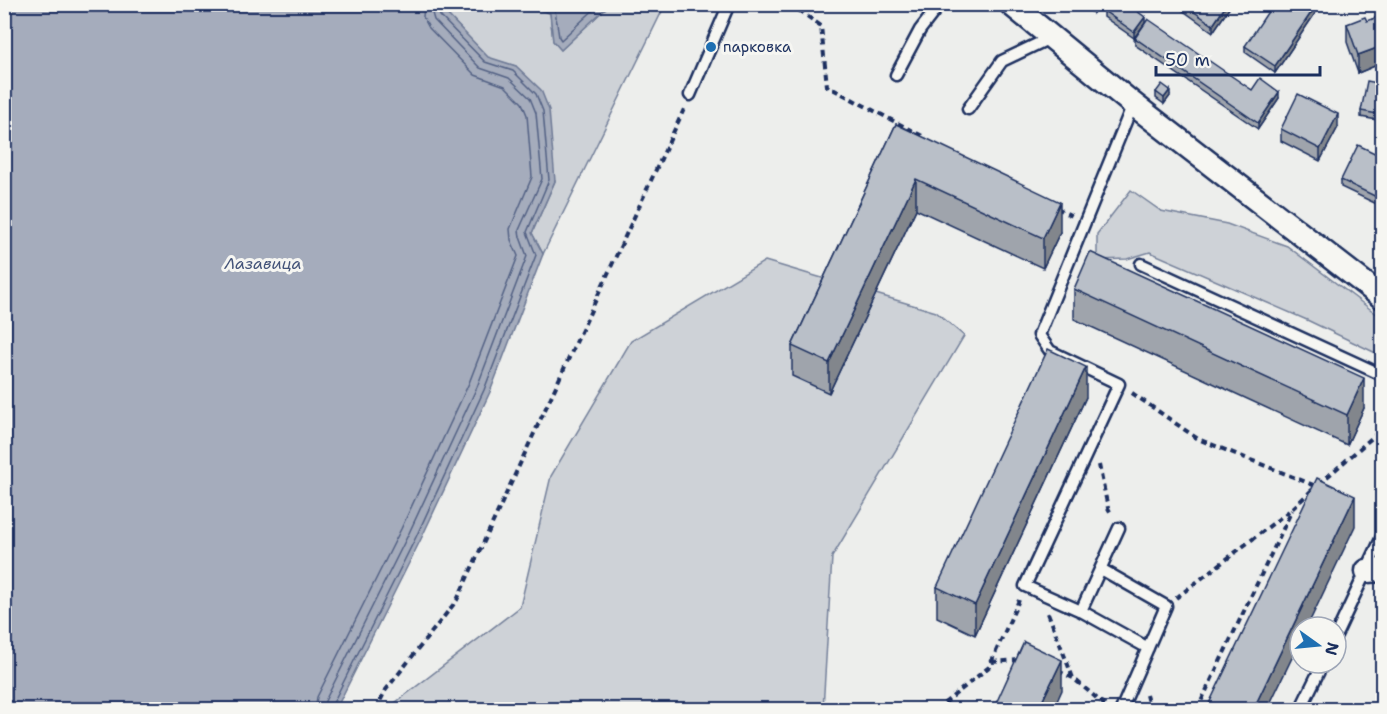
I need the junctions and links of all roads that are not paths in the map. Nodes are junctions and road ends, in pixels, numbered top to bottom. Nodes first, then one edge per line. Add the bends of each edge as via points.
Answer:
1 (729, 4) edge
2 (940, 4) edge
3 (1011, 4) edge
4 (1052, 37) junction
5 (896, 75) dead end
6 (690, 95) road end
7 (1133, 104) junction
8 (968, 109) dead end
9 (1141, 264) dead end
10 (1383, 297) edge
11 (1383, 375) edge
12 (1119, 528) road end
13 (1383, 537) edge
14 (1101, 569) junction
15 (1375, 571) edge
16 (1081, 611) junction
17 (1348, 615) edge
18 (1148, 648) junction
19 (1318, 675) edge
20 (1302, 709) edge
21 (1121, 710) edge

1 - 6 lane
2 - 5 lane via 920,30
3 - 4 street
4 - 7 street
4 - 8 lane via 1002,61
7 - 10 street
7 - 16 lane via 1039,335 1050,351 1119,384 1025,586
9 - 11 lane
12 - 14 lane
13 - 15 lane
14 - 16 lane
14 - 18 lane via 1166,606
15 - 17 lane
16 - 18 lane
18 - 21 lane
19 - 20 lane

